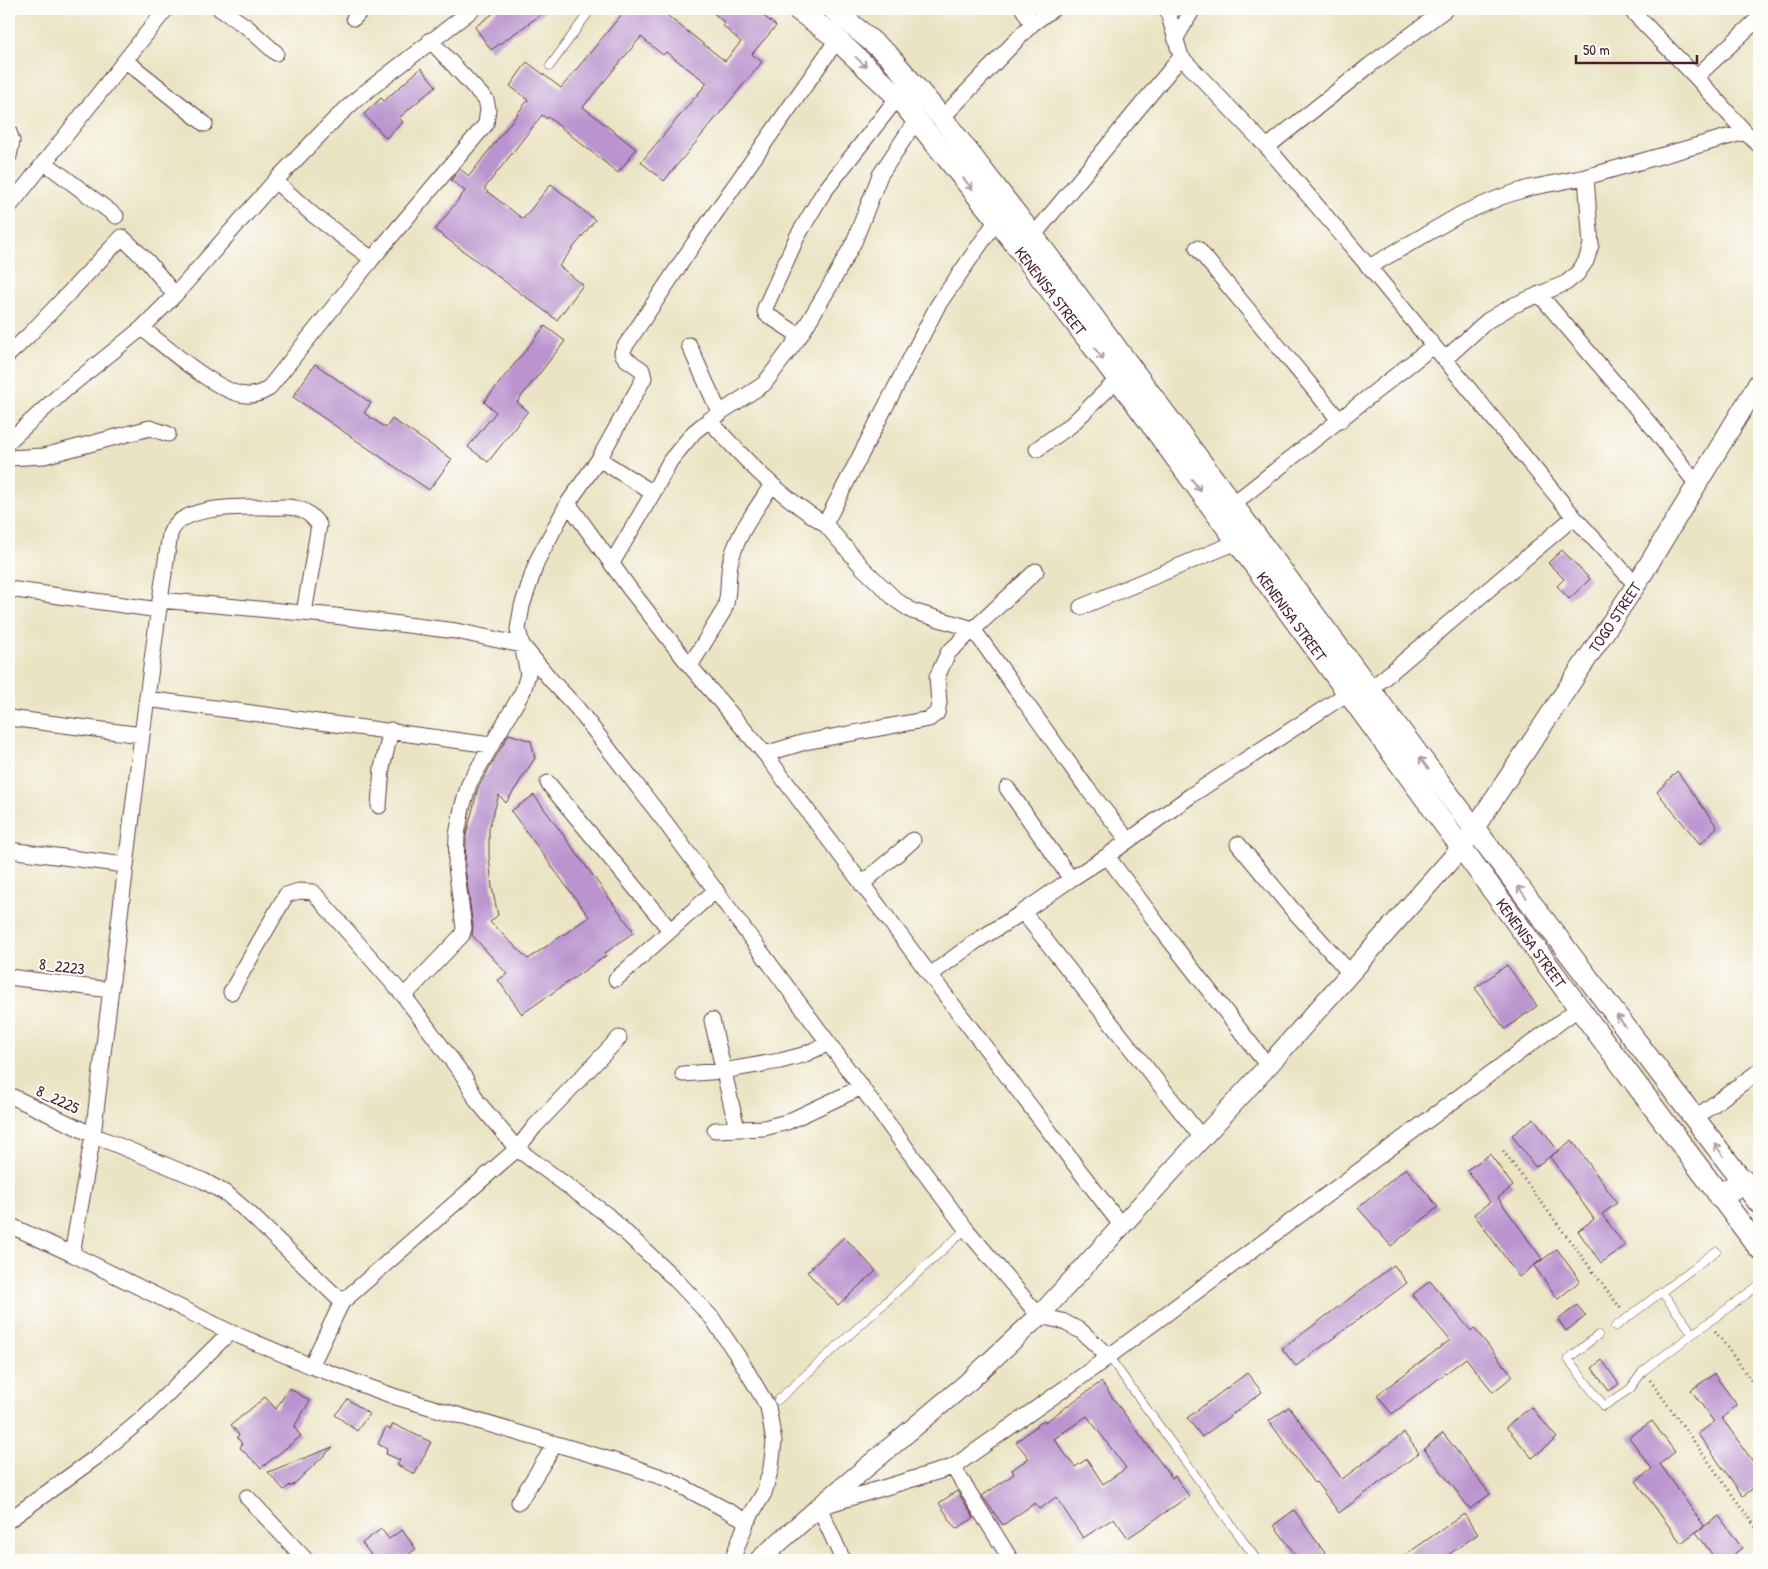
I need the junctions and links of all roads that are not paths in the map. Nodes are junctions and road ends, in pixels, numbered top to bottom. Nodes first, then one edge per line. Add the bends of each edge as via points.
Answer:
1 (166, 9) edge
2 (220, 9) edge
3 (473, 9) edge
4 (590, 9) edge
5 (797, 9) edge
6 (1023, 9) edge
7 (1053, 9) edge
8 (1167, 9) edge
9 (1193, 9) edge
10 (1446, 9) edge
11 (1630, 9) edge
12 (841, 11) edge
13 (1759, 18) edge
14 (1032, 24) junction
15 (1176, 38) junction
16 (430, 40) junction
17 (838, 40) junction
18 (276, 53) dead end
19 (1181, 57) junction
20 (126, 61) junction
21 (550, 66) dead end
22 (1696, 77) junction
23 (898, 97) junction
24 (942, 118) junction
25 (917, 119) junction
26 (205, 124) dead end
27 (9, 132) edge
28 (1745, 132) junction
29 (1759, 145) edge
30 (1267, 147) junction
31 (9, 156) edge
32 (44, 162) junction
33 (1586, 177) junction
34 (275, 181) junction
35 (9, 206) edge
36 (116, 216) dead end
37 (998, 220) junction
38 (1033, 236) junction
39 (1197, 248) dead end
40 (372, 259) junction
41 (1369, 268) junction
42 (1539, 294) junction
43 (175, 295) junction
44 (142, 328) junction
45 (800, 336) junction
46 (690, 345) dead end
47 (1433, 346) junction
48 (9, 354) edge
49 (1445, 359) junction
50 (1118, 379) junction
51 (1759, 382) edge
52 (714, 417) junction
53 (1340, 421) junction
54 (168, 434) dead end
55 (9, 441) edge
56 (1037, 449) dead end
57 (9, 458) edge
58 (599, 459) junction
59 (771, 486) junction
60 (1698, 486) junction
61 (653, 493) junction
62 (568, 503) junction
63 (1233, 504) junction
64 (1574, 517) junction
65 (824, 524) junction
66 (1237, 542) junction
67 (612, 563) junction
68 (1036, 571) dead end
69 (1636, 585) junction
70 (9, 590) edge
71 (160, 605) junction
72 (1081, 607) dead end
73 (304, 613) junction
74 (973, 630) junction
75 (522, 645) junction
76 (690, 666) junction
77 (1370, 689) junction
78 (1348, 693) junction
79 (147, 699) junction
80 (9, 718) edge
81 (390, 730) junction
82 (142, 735) junction
83 (491, 745) junction
84 (765, 754) junction
85 (548, 783) dead end
86 (1007, 788) dead end
87 (379, 806) dead end
88 (1475, 829) junction
89 (913, 840) dead end
90 (1128, 840) junction
91 (1238, 844) dead end
92 (1462, 847) junction
93 (9, 850) edge
94 (1107, 856) junction
95 (126, 865) junction
96 (1071, 879) junction
97 (862, 885) junction
98 (716, 890) junction
99 (1023, 912) junction
100 (670, 930) junction
101 (1351, 974) junction
102 (930, 975) junction
103 (9, 977) edge
104 (616, 979) dead end
105 (110, 990) junction
106 (231, 992) dead end
107 (404, 996) junction
108 (1579, 1008) junction
109 (712, 1020) dead end
110 (619, 1038) dead end
111 (829, 1043) junction
112 (1268, 1066) junction
113 (1759, 1070) edge
114 (723, 1071) junction
115 (683, 1074) dead end
116 (862, 1087) junction
117 (9, 1095) edge
118 (1695, 1118) junction
119 (738, 1129) junction
120 (715, 1130) dead end
121 (93, 1134) junction
122 (1202, 1138) junction
123 (517, 1149) junction
124 (1743, 1182) junction
125 (1720, 1196) junction
126 (1759, 1203) edge
127 (9, 1225) edge
128 (1121, 1225) junction
129 (966, 1229) junction
130 (1759, 1248) edge
131 (1716, 1251) dead end
132 (72, 1254) junction
133 (1759, 1285) edge
134 (1662, 1292) junction
135 (342, 1302) junction
136 (1039, 1316) junction
137 (1615, 1327) dead end
138 (230, 1332) junction
139 (1693, 1334) junction
140 (1598, 1335) dead end
141 (1109, 1357) junction
142 (311, 1366) junction
143 (778, 1400) dead end
144 (555, 1444) junction
145 (953, 1467) junction
146 (247, 1497) dead end
147 (519, 1502) dead end
148 (819, 1508) junction
149 (9, 1520) edge
150 (747, 1521) junction
151 (306, 1560) edge
152 (732, 1560) edge
153 (759, 1560) edge
154 (843, 1560) edge
155 (1011, 1560) edge
156 (1257, 1560) edge

1 - 20 street
2 - 18 street
3 - 16 street
4 - 21 lane
5 - 17 main road, KENENISA STREET
6 - 14 street
7 - 14 street
8 - 15 street
9 - 15 street
10 - 30 street
11 - 22 street
12 - 24 main road, KENENISA STREET via 888,55
13 - 22 street
14 - 24 street
15 - 19 street
16 - 34 street via 359,97
16 - 40 street via 486,100 486,124
17 -> 23 main road, KENENISA STREET
17 - 58 street via 624,348 625,358 642,370 644,378
19 - 30 street
19 - 38 street
20 - 26 street
20 - 32 street
22 - 28 street
23 - 25 main road, KENENISA STREET
23 - 45 street via 823,193 798,237 765,308 766,314
24 - 38 main road, KENENISA STREET
25 -> 37 main road, KENENISA STREET
25 - 45 street via 880,175 854,242
27 - 31 street via 12,141
28 - 29 street
28 - 33 street
30 - 41 street
32 - 35 street
32 - 36 street
33 - 41 street via 1501,197 1461,214
33 - 42 street via 1591,245 1586,261 1578,274 1566,283
34 - 40 street via 312,214
34 - 43 street
37 -> 50 main road, KENENISA STREET
37 - 65 street via 938,305
38 - 63 main road, KENENISA STREET
39 - 53 street
40 - 44 street via 268,389 257,394 245,395 216,384
41 - 47 street
42 - 49 street via 1487,321
42 - 60 street
43 - 44 street
43 - 48 street via 122,237
44 - 55 street
45 - 52 street via 764,384
46 - 52 street
47 - 49 street
47 - 53 street
49 - 64 street
50 - 56 street via 1071,425
50 -> 66 main road, KENENISA STREET
51 - 60 street, TOGO STREET
52 - 59 street
52 - 61 street via 682,446
53 - 63 street
54 - 57 street via 150,428 44,456
58 - 61 street
58 - 62 street
59 - 65 street
59 - 76 street via 736,546 724,610
60 - 69 street, TOGO STREET
61 - 67 street
62 - 67 street
62 - 75 street via 537,561 522,606 518,629
63 - 77 main road, KENENISA STREET
64 - 69 street
64 - 77 street
65 - 74 street via 896,600 912,610
66 - 72 street
66 - 78 main road, KENENISA STREET
67 - 76 street
68 - 74 street
69 - 88 street, TOGO STREET
70 - 71 street
71 - 73 street
71 - 73 street via 170,534 176,524 213,508 294,508 309,513 319,525
71 - 79 street
73 - 75 street via 456,631
74 - 84 street via 948,653 942,664 937,677 937,713 929,719 805,742
74 - 90 street
75 - 83 street via 528,674 522,691
75 - 98 street via 577,708
76 - 84 street
88 -> 77 main road, KENENISA STREET
78 - 90 street via 1192,794
78 - 92 main road, KENENISA STREET
79 - 81 street
79 - 82 street
80 - 82 street
81 - 83 street
81 - 87 street
82 - 95 street
83 - 107 street via 469,784 457,835 456,867 464,928 462,935
84 - 97 street
85 - 100 street
86 - 96 street
88 - 92 street, TOGO STREET
118 -> 88 main road, KENENISA STREET
89 - 97 street
90 - 94 street
91 - 101 street
92 - 101 street, TOGO STREET
92 - 108 main road, KENENISA STREET
93 - 95 street
94 - 96 street
94 - 112 street
95 - 105 street
96 - 99 street
97 - 102 street
98 - 100 street
98 - 111 street
99 - 102 street
99 - 122 street
100 - 104 street
101 - 112 street, TOGO STREET
102 - 128 street
103 - 105 street, 8_2223
105 - 121 street
106 - 107 street via 286,895 299,891 313,892
107 - 123 street via 465,1078 477,1102
108 - 125 main road, KENENISA STREET
108 - 141 street
109 - 114 street
110 - 123 street
111 - 114 street via 803,1056
111 - 116 street
112 - 122 street, TOGO STREET
113 - 118 street
114 - 115 street
114 - 119 street
116 - 119 street via 787,1122 764,1128
116 - 129 street
117 - 121 street, 8_2225
124 -> 118 main road, KENENISA STREET
119 - 120 street
121 - 132 street
121 - 135 street, 8_2225 via 227,1194
122 - 128 street, TOGO STREET
123 - 135 street
123 - 150 street via 606,1214 676,1279 712,1318 741,1361 768,1406 774,1442 764,1493
124 - 125 main road
124 - 126 main road, KENENISA STREET
125 - 130 main road, KENENISA STREET
127 - 132 street
128 - 136 street, TOGO STREET
129 - 136 street
129 - 143 lane
131 - 134 lane
132 - 138 street
133 - 139 lane
134 - 137 lane
134 - 139 lane
135 - 142 street
136 - 141 street via 1062,1321 1081,1331
136 - 148 street, TOGO STREET via 968,1382
138 - 142 street
138 - 149 street via 142,1419 95,1458
139 - 140 lane via 1643,1371 1630,1389 1604,1406 1568,1358
141 - 145 street
141 - 156 lane
142 - 144 street via 396,1397
144 - 147 street
144 - 150 street via 670,1480
145 - 148 street
145 - 155 street
146 - 151 street
148 - 153 street, TOGO STREET
148 - 154 street
150 - 152 street

